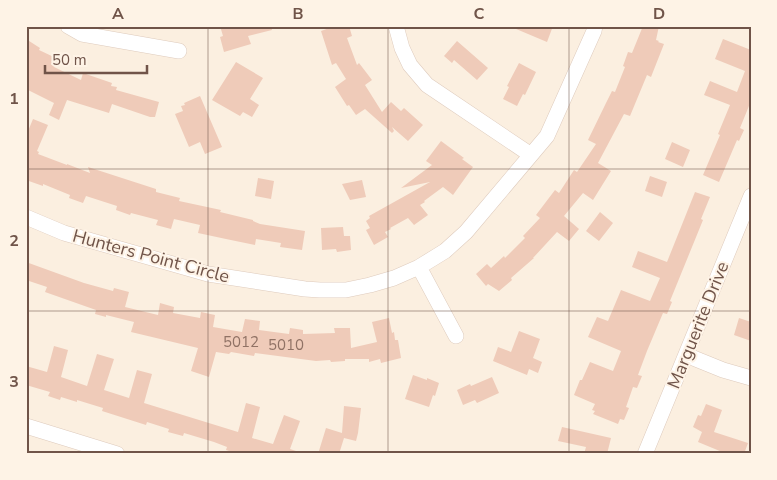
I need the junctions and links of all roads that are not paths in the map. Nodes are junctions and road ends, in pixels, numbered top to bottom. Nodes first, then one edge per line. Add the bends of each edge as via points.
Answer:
1 (68, 26) edge
2 (396, 26) edge
3 (595, 26) edge
4 (179, 51) dead end
5 (531, 155) junction
6 (751, 196) edge
7 (26, 217) edge
8 (419, 267) junction
9 (456, 336) dead end
10 (686, 355) junction
11 (751, 378) edge
12 (26, 426) edge
13 (117, 454) edge
14 (645, 454) edge

1 - 4 street via 82,34
2 - 5 street via 410,65 427,85
3 - 5 street, Hunters Point Circle via 547,136
5 - 8 street, Hunters Point Circle via 466,232 445,251
6 - 10 street, Marguerite Drive
7 - 8 street, Hunters Point Circle via 64,233 208,274 305,289 346,290 394,278
8 - 9 street
10 - 11 street
10 - 14 street, Marguerite Drive
12 - 13 street

